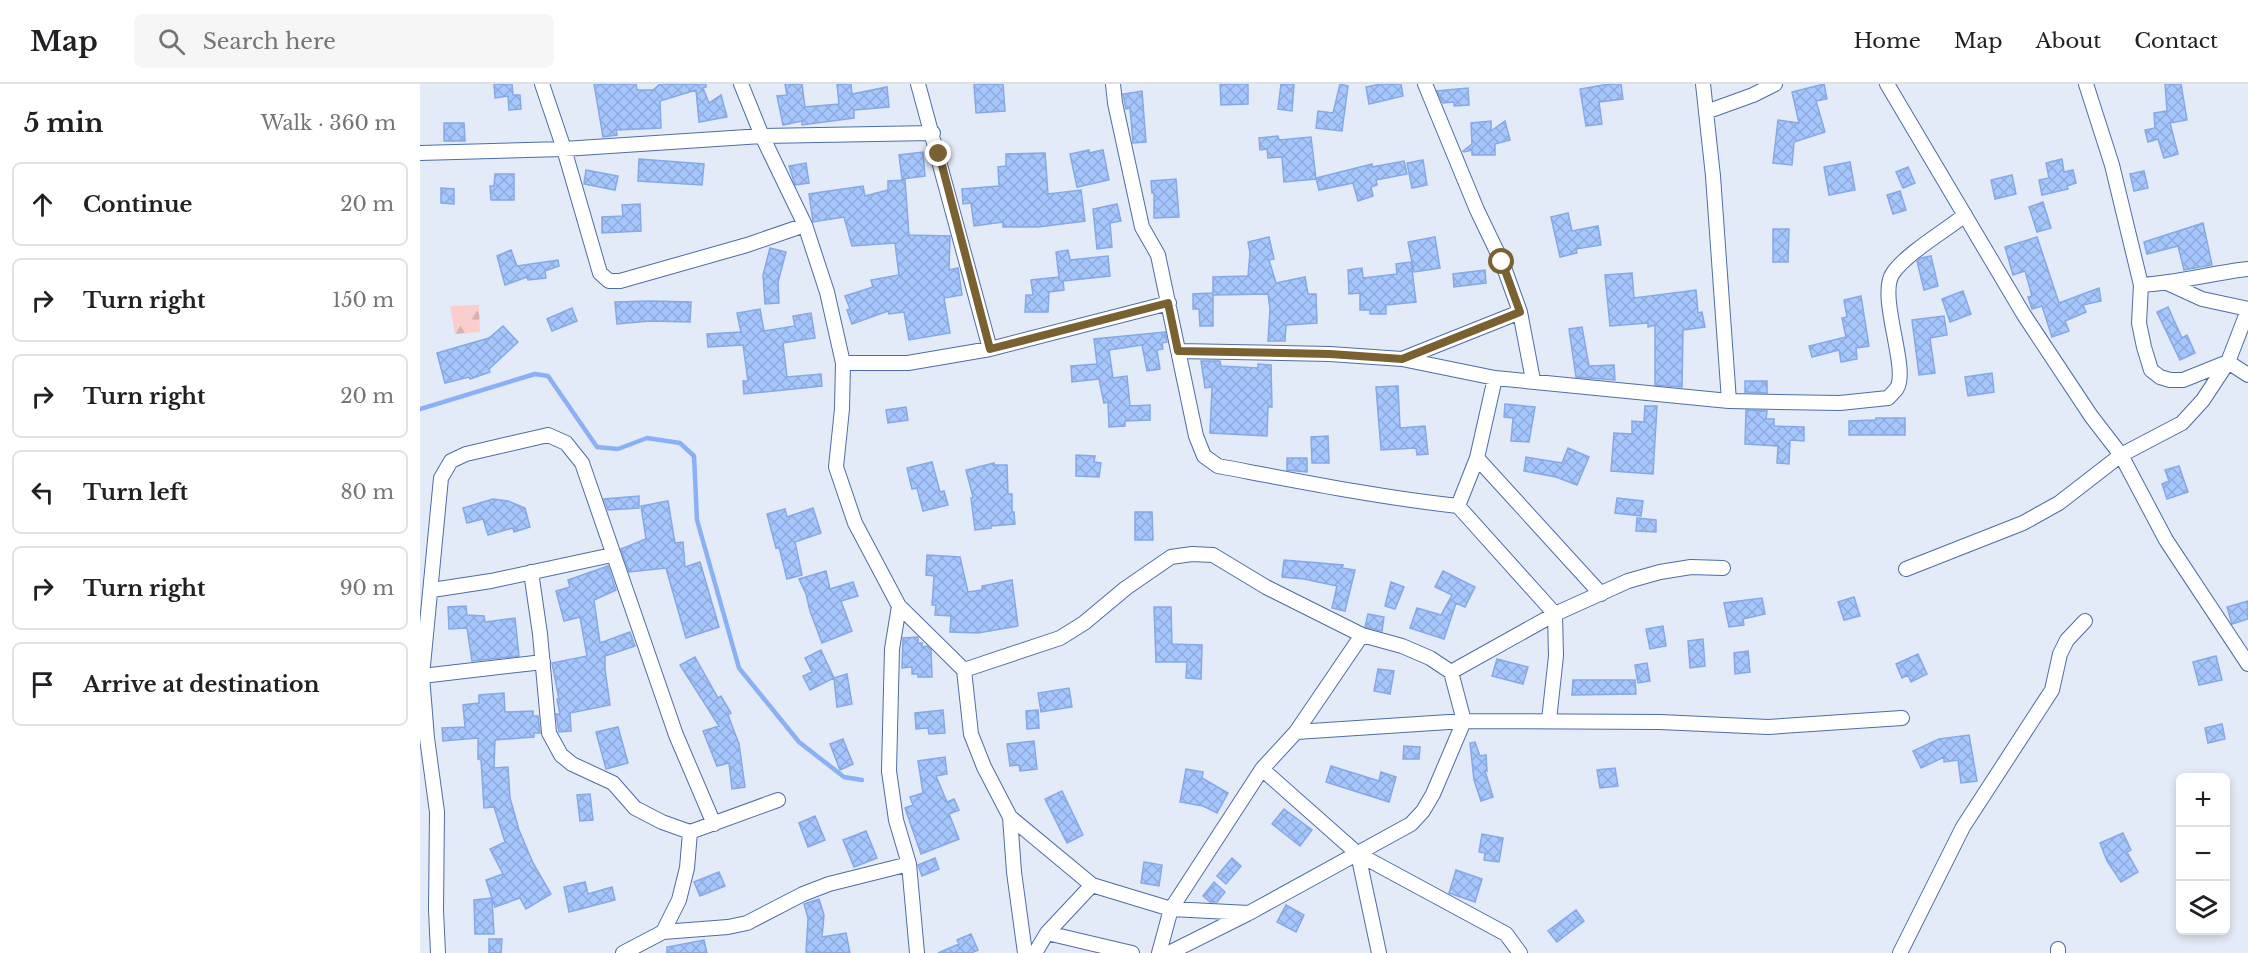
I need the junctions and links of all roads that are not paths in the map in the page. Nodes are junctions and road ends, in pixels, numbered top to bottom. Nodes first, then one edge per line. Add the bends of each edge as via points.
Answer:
1 (542, 84) edge
2 (741, 84) edge
3 (918, 84) edge
4 (1113, 84) edge
5 (1425, 84) edge
6 (1703, 84) edge
7 (1775, 84) edge
8 (1887, 84) edge
9 (2086, 84) edge
10 (1706, 112) junction
11 (933, 133) junction
12 (762, 136) junction
13 (564, 149) junction
14 (420, 153) edge
15 (1965, 215) junction
16 (805, 225) junction
17 (2248, 269) edge
18 (2167, 283) junction
19 (2141, 285) junction
20 (1168, 303) junction
21 (2248, 310) edge
22 (1520, 312) junction
23 (990, 349) junction
24 (1178, 351) junction
25 (1402, 359) junction
26 (843, 363) junction
27 (2228, 363) junction
28 (2248, 375) edge
29 (1495, 378) junction
30 (1533, 380) junction
31 (1729, 401) junction
32 (2121, 455) junction
33 (1477, 458) junction
34 (1458, 506) junction
35 (612, 555) junction
36 (1723, 568) dead end
37 (1906, 569) dead end
38 (531, 572) junction
39 (432, 590) junction
40 (1601, 594) junction
41 (899, 606) junction
42 (1555, 614) junction
43 (2085, 621) dead end
44 (1362, 635) junction
45 (543, 662) junction
46 (2248, 664) edge
47 (964, 670) junction
48 (1451, 672) junction
49 (421, 674) edge
50 (1902, 718) dead end
51 (1549, 720) junction
52 (1464, 721) junction
53 (1296, 732) junction
54 (1262, 770) junction
55 (778, 800) dead end
56 (1010, 817) junction
57 (714, 824) junction
58 (690, 831) junction
59 (1358, 854) junction
60 (909, 864) junction
61 (1092, 885) junction
62 (1171, 909) junction
63 (1249, 913) junction
64 (663, 932) junction
65 (1047, 933) junction
66 (438, 953) edge
67 (623, 953) edge
68 (918, 953) edge
69 (1024, 953) edge
70 (1035, 953) edge
71 (1132, 953) edge
72 (1159, 953) edge
73 (1169, 953) edge
74 (1379, 953) edge
75 (1520, 953) edge
76 (1900, 953) edge

1 - 13 street
2 - 12 street
3 - 11 street
4 - 20 street via 1142,227 1158,255
5 - 22 street
6 - 10 street
7 - 10 street
8 - 15 street
9 - 19 street via 2112,165
10 - 31 street
11 - 12 street
11 - 23 street
12 - 13 street
12 - 16 street
13 - 14 street
13 - 16 street via 600,273 609,281 693,261
15 - 31 street via 1891,275 1889,301 1899,386 1888,398 1840,403
15 - 32 street via 2024,315
16 - 26 street via 827,292
17 - 18 street
18 - 19 street
18 - 21 street via 2202,299
19 - 27 street via 2139,323 2151,370 2160,377 2183,380
20 - 23 street
20 - 24 street
21 - 27 street
22 - 25 street
22 - 30 street
23 - 26 street via 908,363
24 - 25 street
24 - 34 street via 1196,436 1204,456 1218,466 1338,490
25 - 29 street
26 - 41 street via 836,467 855,523
27 - 28 street
27 - 32 street via 2182,423
29 - 30 street
29 - 33 street
30 - 31 street
32 - 37 street via 2059,503 2023,523
32 - 46 street via 2166,540
33 - 34 street
33 - 40 street
34 - 42 street
35 - 38 street
35 - 39 street via 582,463 566,443 548,435 451,461 441,478
35 - 57 street via 676,735
36 - 40 street via 1691,567 1660,572
38 - 39 street
38 - 45 street
39 - 49 street
40 - 42 street
41 - 47 street
41 - 60 street via 892,649 889,771 896,820
42 - 48 street
42 - 51 street via 1556,656
43 - 76 street via 2067,640 2052,690 1963,827
44 - 47 street via 1266,587 1213,555 1192,554 1171,557 1060,638
44 - 48 street via 1402,646
44 - 53 street
45 - 49 street
45 - 58 street via 549,733 561,755 612,783 635,808
47 - 56 street via 971,734
48 - 52 street
49 - 66 street via 437,812
50 - 51 street via 1768,727
51 - 52 street
52 - 53 street
52 - 59 street via 1423,811 1411,824
53 - 54 street
54 - 59 street
54 - 62 street
55 - 57 street
56 - 61 street
56 - 69 street
57 - 58 street
58 - 64 street via 679,900
59 - 63 street
59 - 74 street
59 - 75 street via 1506,934
60 - 64 street via 812,890 747,924
60 - 68 street
61 - 62 street
61 - 65 street
62 - 63 street
62 - 72 street
63 - 73 street
64 - 67 street
65 - 70 street
65 - 71 street

